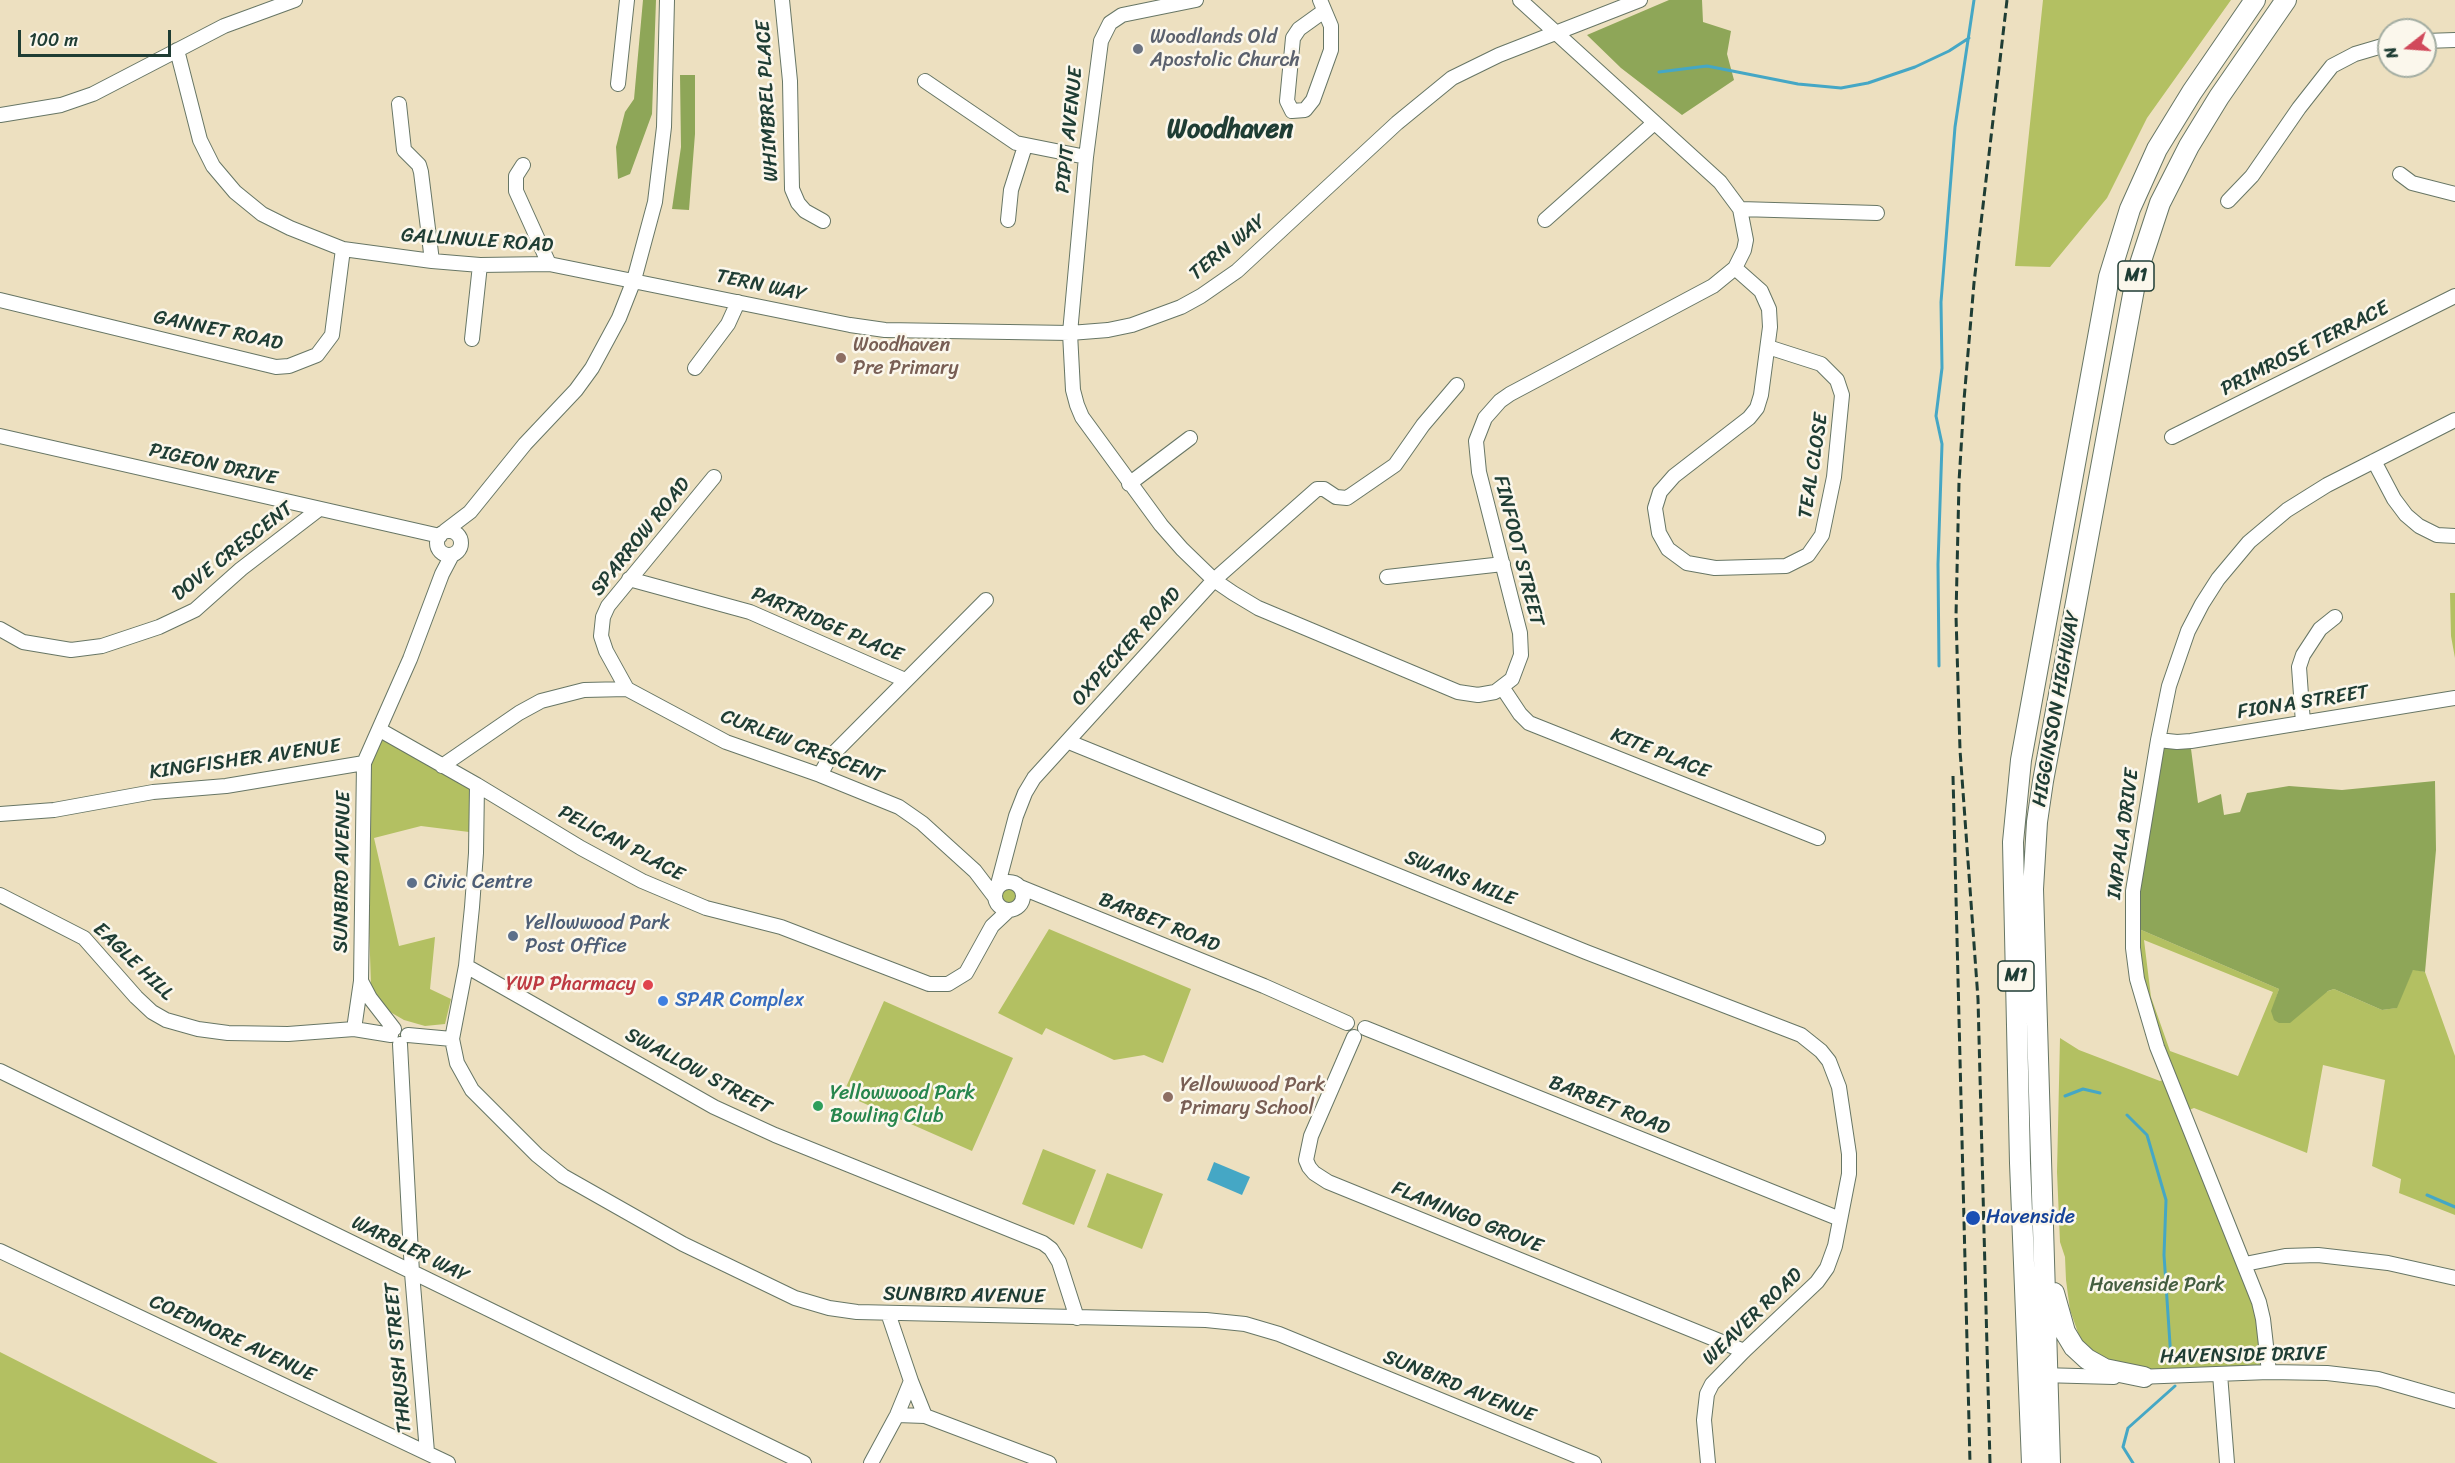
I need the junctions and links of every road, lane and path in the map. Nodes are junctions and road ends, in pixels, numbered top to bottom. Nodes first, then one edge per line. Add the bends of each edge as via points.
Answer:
1 (295, 0) edge
2 (627, 0) edge
3 (667, 0) edge
4 (782, 0) edge
5 (1196, 0) edge
6 (1520, 0) edge
7 (1640, 0) edge
8 (2255, 0) edge
9 (2286, 0) edge
10 (1322, 6) edge
11 (1558, 33) junction
12 (2455, 40) edge
13 (2437, 41) edge
14 (2377, 48) edge
15 (177, 50) junction
16 (925, 81) dead end
17 (618, 84) dead end
18 (399, 104) dead end
19 (0, 115) edge
20 (1653, 124) junction
21 (1024, 146) junction
22 (1086, 157) junction
23 (523, 165) dead end
24 (2400, 174) dead end
25 (2455, 194) edge
26 (2228, 201) dead end
27 (1740, 209) junction
28 (1877, 213) dead end
29 (1008, 220) dead end
30 (1545, 220) dead end
31 (823, 221) dead end
32 (343, 249) junction
33 (432, 261) junction
34 (549, 264) junction
35 (480, 265) junction
36 (1735, 268) junction
37 (634, 280) junction
38 (2455, 296) edge
39 (0, 300) edge
40 (738, 302) junction
41 (1070, 333) junction
42 (472, 339) dead end
43 (1768, 347) junction
44 (695, 368) dead end
45 (1457, 385) dead end
46 (2455, 420) edge
47 (0, 436) edge
48 (2172, 437) dead end
49 (1190, 438) dead end
50 (2374, 461) junction
51 (714, 477) dead end
52 (1129, 484) junction
53 (318, 510) junction
54 (470, 512) junction
55 (2455, 536) edge
56 (460, 538) junction
57 (440, 540) junction
58 (452, 555) junction
59 (1503, 564) junction
60 (442, 574) junction
61 (1387, 577) dead end
62 (629, 579) junction
63 (1214, 580) junction
64 (986, 600) dead end
65 (2335, 616) dead end
66 (0, 628) edge
67 (904, 680) junction
68 (1502, 687) junction
69 (627, 689) junction
70 (2455, 698) edge
71 (2303, 723) junction
72 (380, 730) junction
73 (2158, 740) junction
74 (1070, 742) junction
75 (364, 763) junction
76 (442, 766) junction
77 (820, 774) junction
78 (477, 785) junction
79 (0, 814) edge
80 (1818, 838) dead end
81 (1003, 888) junction
82 (0, 896) edge
83 (1056, 903) junction
84 (1013, 909) junction
85 (992, 926) junction
86 (466, 966) junction
87 (361, 981) junction
88 (354, 1029) junction
89 (1359, 1032) junction
90 (398, 1036) junction
91 (452, 1039) junction
92 (1829, 1061) joint
93 (0, 1071) edge
94 (1840, 1219) junction
95 (2044, 1237) junction
96 (0, 1251) edge
97 (2245, 1264) junction
98 (412, 1274) junction
99 (2455, 1278) edge
100 (888, 1313) junction
101 (1077, 1318) junction
102 (1744, 1351) junction
103 (2268, 1372) junction
104 (2220, 1374) junction
105 (2038, 1375) junction
106 (2144, 1377) junction
107 (911, 1380) junction
108 (2455, 1401) edge
109 (897, 1415) junction
110 (925, 1416) junction
111 (427, 1452) junction
112 (448, 1463) edge
113 (804, 1463) edge
114 (871, 1463) edge
115 (1049, 1463) edge
116 (1594, 1463) edge
117 (1708, 1463) edge
118 (2032, 1463) edge
119 (2050, 1463) edge
120 (2227, 1463) edge

1 - 15 street via 224,26
2 - 17 street
3 - 37 street via 661,164
4 - 31 street, WHIMBREL PLACE via 790,81 792,189 798,203
5 - 22 street, PIPIT AVENUE via 1133,12 1106,28 1098,51
6 - 11 street
7 - 11 street, TERN WAY
8 - 105 highway, HIGGINSON HIGHWAY / M1 via 2157,149 2130,209 2109,278 2021,760 2013,842 2020,1163
9 - 95 highway, HIGGINSON HIGHWAY / M1 via 2188,146 2160,202 2137,273 2037,822 2033,889
10 - 10 street via 1332,33 1331,50 1313,100 1305,110 1292,111 1287,100 1293,39
11 - 20 street, FINFOOT STREET
11 - 41 street, TERN WAY via 1471,68 1438,88 1237,271 1201,296 1132,325
12 - 13 street
14 - 26 street via 2332,66 2252,176
15 - 19 street via 93,94 62,105
15 - 32 street, GALLINULE ROAD via 200,140 213,166 235,192 262,214
16 - 21 street
18 - 33 street via 404,150 421,172
20 - 27 street, FINFOOT STREET via 1720,182
20 - 30 street
21 - 22 street
21 - 29 street via 1011,190
22 - 41 street, PIPIT AVENUE
23 - 34 street via 516,176 516,191
24 - 25 street via 2412,183
27 - 28 street
27 - 36 street, FINFOOT STREET via 1746,240
32 - 33 street, GALLINULE ROAD
32 - 39 street, GANNET ROAD via 332,335 317,355 289,366 276,367
33 - 35 street, GALLINULE ROAD
34 - 35 street, GALLINULE ROAD
34 - 37 street, GALLINULE ROAD
35 - 42 street
36 - 43 street, TEAL CLOSE via 1751,280 1766,300 1770,318
36 - 59 street, FINFOOT STREET via 1713,286 1510,394 1485,417 1476,441 1476,455
37 - 40 street, TERN WAY
37 - 54 street via 592,368
38 - 48 street, PRIMROSE TERRACE
40 - 41 street, TERN WAY via 885,330
40 - 44 street via 728,324
41 - 52 street via 1077,405
43 - 43 street, TEAL CLOSE via 1759,401 1753,414 1674,476 1660,492 1655,508 1659,533 1668,549 1687,563 1715,568 1786,566 1808,555 1822,535 1834,477 1842,394 1833,374 1821,364
45 - 63 street, OXPECKER ROAD via 1423,425 1402,458 1386,473 1347,498 1317,489
46 - 50 street, IMPALA DRIVE
47 - 53 street, PIGEON DRIVE
49 - 52 street
50 - 55 street via 2406,515 2437,535
50 - 73 street, IMPALA DRIVE via 2287,510 2232,560 2188,631 2169,686
51 - 62 street, SPARROW ROAD
52 - 63 street via 1182,549
53 - 57 street, PIGEON DRIVE
53 - 66 street, DOVE CRESCENT via 195,610 159,627 102,646 71,650 23,642
54 - 56 street
54 - 57 street
56 - 57 street via 455,532
56 - 58 street via 459,550
57 - 58 street via 444,554
57 - 60 street
58 - 60 street, KINGFISHER AVENUE
59 - 61 street
59 - 68 street, FINFOOT STREET via 1520,633 1521,655 1512,679
60 - 72 street, KINGFISHER AVENUE
62 - 67 street, PARTRIDGE PLACE via 750,612
62 - 69 street, SPARROW ROAD via 608,606 601,626 606,651
63 - 68 street via 1258,608 1458,692 1486,694
63 - 74 street, OXPECKER ROAD
64 - 67 street
65 - 71 street via 2320,629 2302,655 2299,667
67 - 77 street via 830,758
68 - 80 street, KITE PLACE via 1529,723
69 - 76 street, CURLEW CRESCENT via 584,690 541,701
69 - 77 street, CURLEW CRESCENT via 726,742
70 - 71 street, FIONA STREET
71 - 73 street, FIONA STREET via 2177,742
72 - 75 street, KINGFISHER AVENUE
72 - 76 street, PELICAN PLACE
73 - 97 street, IMPALA DRIVE via 2133,891 2137,979 2157,1047
74 - 81 street, OXPECKER ROAD via 1034,778 1025,793 1004,858
74 - 92 street, SWANS MILE via 1801,1035
75 - 79 street, KINGFISHER AVENUE via 226,786 153,792 54,810
75 - 87 street, SUNBIRD AVENUE
76 - 78 street, PELICAN PLACE
77 - 81 street, CURLEW CRESCENT via 899,807 975,871
78 - 85 street, PELICAN PLACE via 642,880 706,908 781,927 912,979 940,986 958,980 966,974
78 - 86 street via 476,853
81 - 83 street, BARBET ROAD
81 - 84 street via 1000,908
81 - 84 street via 1023,900
81 - 85 street
82 - 88 street, EAGLE HILL via 84,938 136,997 166,1020 228,1032 288,1034
83 - 84 street, BARBET ROAD
83 - 89 street, BARBET ROAD via 1264,986 1347,1023 1346,1031
84 - 85 street
86 - 91 street
86 - 101 street, SWALLOW STREET via 721,1111 1043,1243 1059,1262
87 - 88 street, SUNBIRD AVENUE
87 - 90 street, SUNBIRD AVENUE
88 - 90 street
89 - 94 street, BARBET ROAD
89 - 102 street, FLAMINGO GROVE via 1311,1136 1306,1160 1314,1173
90 - 91 street
90 - 98 street, THRUSH STREET
91 - 100 street, SUNBIRD AVENUE via 457,1064 472,1090 563,1176 683,1245 795,1298 842,1311
92 - 94 street, WEAVER ROAD via 1842,1099 1849,1154
93 - 98 street, WARBLER WAY
94 - 102 street, WEAVER ROAD via 1835,1246 1823,1275
95 - 105 highway, HIGGINSON HIGHWAY / M1
95 - 106 highway via 2058,1314 2074,1347 2097,1366
96 - 111 street, COEDMORE AVENUE
97 - 99 street via 2284,1256 2318,1256 2388,1263
97 - 103 street, IMPALA DRIVE via 2263,1319
98 - 111 street, THRUSH STREET
98 - 113 street, WARBLER WAY
100 - 101 street, SUNBIRD AVENUE
100 - 107 street
101 - 116 street, SUNBIRD AVENUE via 1206,1320 1265,1329
102 - 117 street, WEAVER ROAD via 1707,1394 1704,1420
103 - 104 street, HAVENSIDE DRIVE
103 - 108 street, HAVENSIDE DRIVE via 2378,1379
104 - 106 street, HAVENSIDE DRIVE
104 - 120 street
105 - 106 street, HAVENSIDE DRIVE
105 - 118 highway, HIGGINSON HIGHWAY / M1
105 - 119 highway, HIGGINSON HIGHWAY / M1
107 - 109 street
107 - 110 street
109 - 110 street
109 - 114 street
110 - 115 street
111 - 112 street, COEDMORE AVENUE

